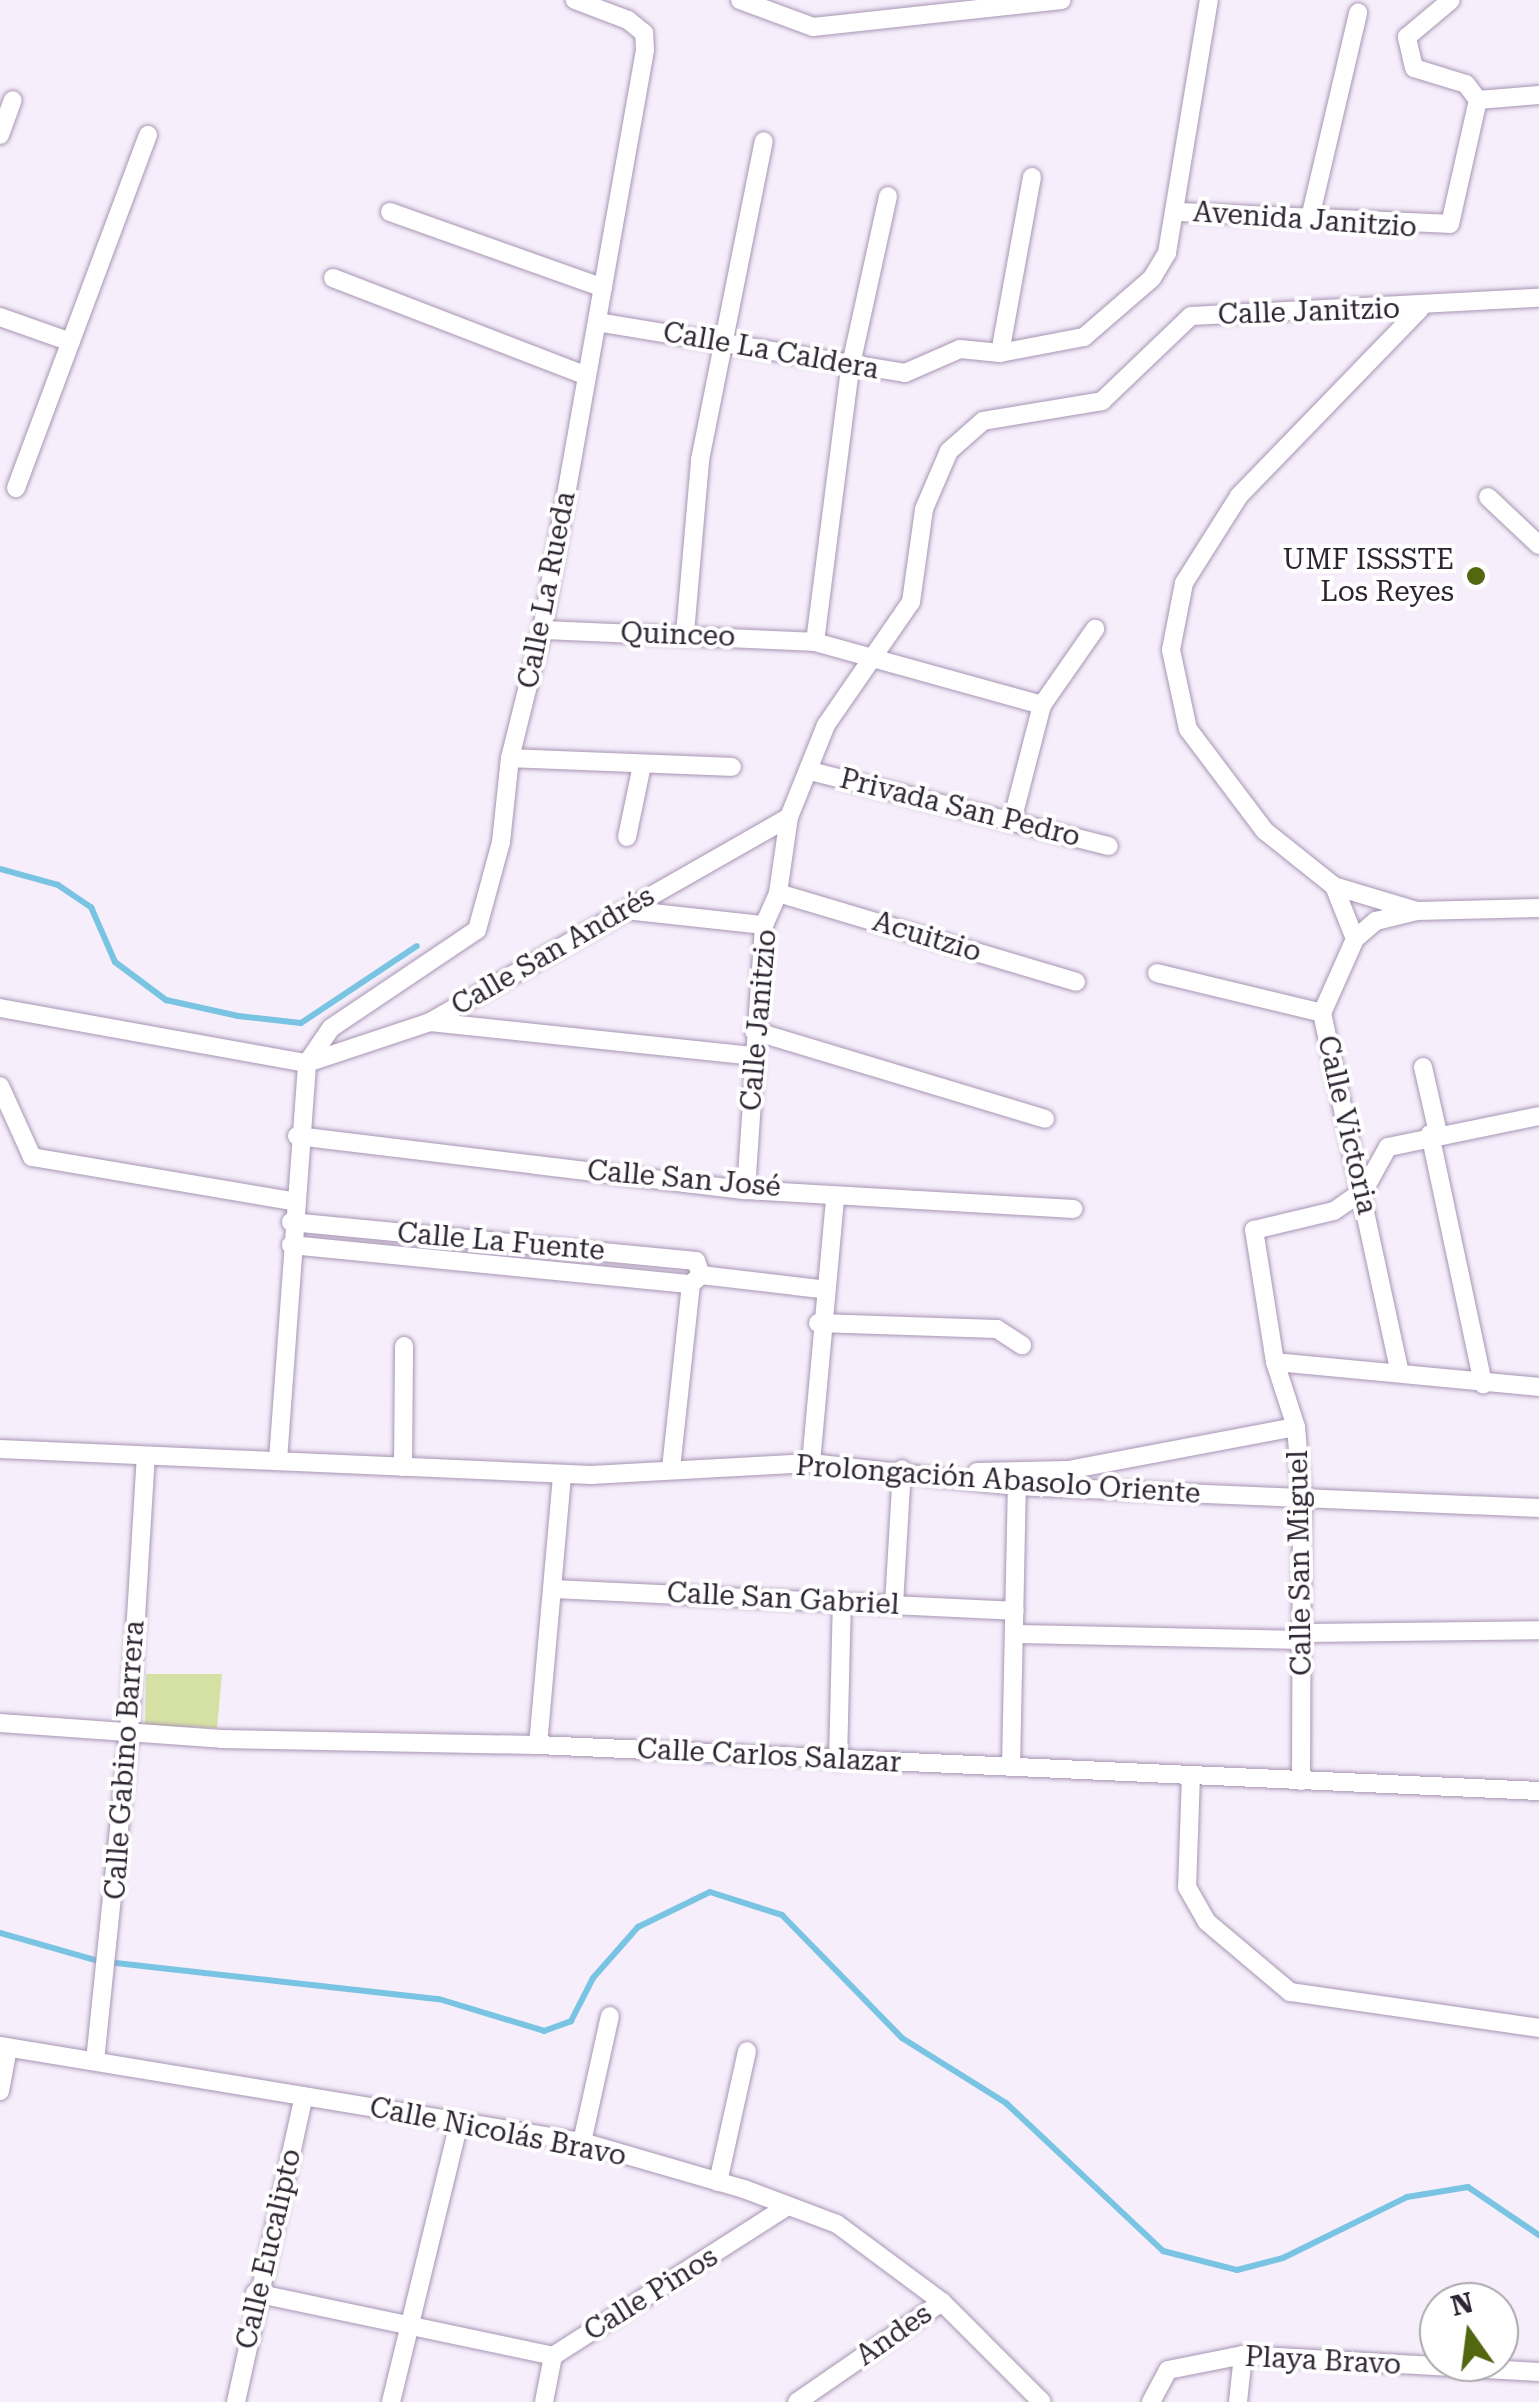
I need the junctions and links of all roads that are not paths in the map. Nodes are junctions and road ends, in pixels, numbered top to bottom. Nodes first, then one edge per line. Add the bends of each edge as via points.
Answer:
1 (575, 0) edge
2 (740, 0) edge
3 (1062, 0) edge
4 (1209, 0) edge
5 (1451, 0) edge
6 (1358, 13) dead end
7 (1539, 95) edge
8 (13, 100) dead end
9 (1478, 100) junction
10 (0, 135) edge
11 (148, 135) dead end
12 (764, 141) dead end
13 (1032, 177) dead end
14 (888, 196) dead end
15 (390, 212) dead end
16 (1177, 212) junction
17 (1310, 218) junction
18 (333, 278) dead end
19 (603, 288) junction
20 (1539, 298) edge
21 (1420, 309) junction
22 (0, 318) edge
23 (597, 322) junction
24 (71, 342) junction
25 (720, 342) junction
26 (1000, 353) junction
27 (850, 369) junction
28 (587, 376) junction
29 (16, 488) dead end
30 (1488, 497) dead end
31 (1539, 545) edge
32 (1096, 628) dead end
33 (542, 630) junction
34 (685, 633) junction
35 (815, 642) junction
36 (880, 656) junction
37 (1042, 704) junction
38 (510, 758) junction
39 (642, 765) junction
40 (732, 767) dead end
41 (810, 770) junction
42 (789, 817) junction
43 (1012, 821) junction
44 (627, 837) dead end
45 (1110, 846) dead end
46 (1334, 886) junction
47 (778, 892) junction
48 (1539, 908) edge
49 (625, 910) junction
50 (1417, 911) junction
51 (764, 924) junction
52 (1355, 939) junction
53 (1156, 972) dead end
54 (1076, 982) dead end
55 (0, 1008) edge
56 (1322, 1013) junction
57 (430, 1022) junction
58 (754, 1031) junction
59 (752, 1056) junction
60 (308, 1063) junction
61 (1424, 1067) dead end
62 (0, 1086) edge
63 (1539, 1116) edge
64 (1046, 1118) dead end
65 (1434, 1133) junction
66 (296, 1136) junction
67 (746, 1190) junction
68 (1364, 1190) junction
69 (835, 1197) junction
70 (292, 1201) junction
71 (1072, 1209) dead end
72 (292, 1222) junction
73 (502, 1242) junction
74 (292, 1245) junction
75 (500, 1265) junction
76 (696, 1280) junction
77 (821, 1289) junction
78 (818, 1323) junction
79 (1022, 1344) dead end
80 (404, 1346) dead end
81 (1274, 1362) junction
82 (1400, 1373) junction
83 (1483, 1384) junction
84 (1539, 1387) edge
85 (1296, 1427) junction
86 (0, 1449) edge
87 (146, 1457) junction
88 (278, 1460) junction
89 (810, 1463) junction
90 (403, 1467) junction
91 (672, 1469) junction
92 (902, 1469) junction
93 (562, 1474) junction
94 (931, 1474) junction
95 (1017, 1486) junction
96 (1302, 1500) junction
97 (1539, 1508) edge
98 (552, 1588) junction
99 (842, 1602) junction
100 (894, 1604) junction
101 (1014, 1611) junction
102 (1539, 1630) edge
103 (1018, 1634) junction
104 (1305, 1637) junction
105 (0, 1723) edge
106 (129, 1732) junction
107 (538, 1744) junction
108 (838, 1761) junction
109 (1010, 1767) junction
110 (1191, 1776) junction
111 (1301, 1781) junction
112 (1539, 1791) edge
113 (610, 2016) dead end
114 (1539, 2028) edge
115 (4, 2047) edge
116 (747, 2050) dead end
117 (94, 2062) junction
118 (0, 2091) edge
119 (304, 2096) junction
120 (459, 2124) junction
121 (582, 2142) junction
122 (718, 2182) junction
123 (788, 2206) junction
124 (256, 2293) junction
125 (942, 2302) junction
126 (409, 2320) junction
127 (1243, 2355) junction
128 (553, 2356) junction
129 (1539, 2372) edge
130 (236, 2402) edge
131 (391, 2402) edge
132 (544, 2402) edge
133 (797, 2402) edge
134 (1042, 2402) edge
135 (1151, 2402) edge
136 (1238, 2402) edge

1 - 19 street, Calle La Rueda via 644,33
2 - 3 street via 813,27
4 - 16 street
5 - 9 street via 1407,30 1411,64 1466,84
6 - 17 street
7 - 9 street
8 - 10 street
9 - 17 street, Avenida Janitzio via 1456,216 1441,228
11 - 24 street
12 - 25 street
13 - 26 street
14 - 27 street
15 - 19 street
16 - 17 street, Avenida Janitzio
16 - 26 street, Avenida Janitzio via 1152,278 1084,338
18 - 28 street
19 - 23 street, Calle La Rueda
20 - 21 street, Calle Janitzio
21 - 36 street, Calle Janitzio via 1192,316 1102,401 983,420 949,451 924,509 911,602
21 - 46 street via 1239,496 1184,583 1170,650 1188,730 1265,831
22 - 24 street
23 - 25 street, Calle La Caldera
23 - 28 street, Calle La Rueda
24 - 29 street
25 - 27 street, Calle La Caldera
25 - 34 street
26 - 27 street, Calle La Caldera via 960,349 905,373
27 - 35 street
28 - 33 street, Calle La Rueda
30 - 31 street
32 - 37 street
33 - 34 street, Quinceo
33 - 38 street, Calle La Rueda
34 - 35 street, Quinceo
35 - 36 street, Quinceo
36 - 37 street, Quinceo
36 - 41 street, Calle Janitzio via 826,725
37 - 43 street
38 - 39 street
38 - 60 street, Calle La Rueda via 501,842 477,930 330,1028
39 - 40 street
39 - 44 street
41 - 42 street, Calle Janitzio
41 - 43 street, Privada San Pedro
42 - 47 street, Calle Janitzio
42 - 49 street, Calle San Andrés
43 - 45 street, Privada San Pedro
46 - 50 street
46 - 52 street
47 - 51 street, Calle Janitzio
47 - 54 street, Acuitzio
48 - 50 street
49 - 51 street
49 - 57 street, Calle San Andrés
50 - 52 street via 1376,922
51 - 58 street, Calle Janitzio
52 - 56 street, Calle Victoria
53 - 56 street
55 - 60 street
56 - 68 street, Calle Victoria
57 - 59 street
57 - 60 street, Calle San Andrés
58 - 59 street, Calle Janitzio
58 - 64 street
59 - 67 street, Calle Janitzio
60 - 66 street
61 - 65 street
62 - 70 street via 32,1157
63 - 65 street
65 - 68 street via 1388,1147
65 - 83 street
66 - 67 street, Calle San José
66 - 70 street
67 - 69 street, Calle San José
68 - 81 street, Calle San Miguel via 1334,1211 1254,1230
68 - 82 street, Calle Victoria
69 - 71 street, Calle San José
69 - 77 street
70 - 72 street
72 - 73 street, Calle La Fuente
72 - 74 street
73 - 75 street
73 - 76 street, Calle La Fuente via 696,1261
74 - 75 street, Calle La Fuente
74 - 88 street
75 - 76 street, Calle La Fuente
76 - 77 street, Calle La Fuente
76 - 91 street
77 - 78 street
78 - 79 street via 997,1328
78 - 89 street
80 - 90 street
81 - 82 street
81 - 85 street, Calle San Miguel
82 - 83 street
83 - 84 street
85 - 94 street via 1068,1470
85 - 96 street, Calle San Miguel
86 - 87 street, Prolongación Abasolo Oriente
87 - 88 street, Prolongación Abasolo Oriente
87 - 106 street, Calle Gabino Barrera
88 - 90 street, Prolongación Abasolo Oriente
89 - 91 street, Prolongación Abasolo Oriente
89 - 92 street, Prolongación Abasolo Oriente
90 - 93 street, Prolongación Abasolo Oriente
91 - 93 street, Prolongación Abasolo Oriente
92 - 94 street, Prolongación Abasolo Oriente
92 - 100 street
93 - 98 street
94 - 95 street, Prolongación Abasolo Oriente
95 - 96 street, Prolongación Abasolo Oriente
95 - 101 street
96 - 97 street, Prolongación Abasolo Oriente
96 - 104 street, Calle San Miguel
98 - 99 street, Calle San Gabriel
98 - 107 street
99 - 100 street, Calle San Gabriel
99 - 108 street
100 - 101 street, Calle San Gabriel
101 - 103 street
102 - 104 street
103 - 104 street
103 - 109 street
104 - 111 street, Calle San Miguel
105 - 106 street, Calle Carlos Salazar
106 - 107 street, Calle Carlos Salazar
106 - 117 street, Calle Gabino Barrera
107 - 108 street, Calle Carlos Salazar
108 - 109 street, Calle Carlos Salazar
109 - 110 street, Calle Carlos Salazar
110 - 111 street, Calle Carlos Salazar
110 - 114 street via 1187,1887 1207,1922 1290,1992
111 - 112 street, Calle Carlos Salazar
113 - 121 street
115 - 117 street, Calle Nicolás Bravo
115 - 118 street
116 - 122 street
117 - 119 street, Calle Nicolás Bravo
119 - 120 street, Calle Nicolás Bravo
119 - 124 street, Calle Eucalipto
120 - 121 street, Calle Nicolás Bravo
120 - 126 street
121 - 122 street, Calle Nicolás Bravo
122 - 123 street, Calle Nicolás Bravo
123 - 125 street, Calle Nicolás Bravo via 836,2224
123 - 128 street, Calle Pinos
124 - 126 street
124 - 130 street, Calle Eucalipto
125 - 133 street, Andes
125 - 134 street, Calle Nicolás Bravo
126 - 128 street
126 - 131 street
127 - 129 street, Playa Bravo
127 - 135 street, Playa Bravo via 1168,2370
127 - 136 street
128 - 132 street, Calle Pinos

